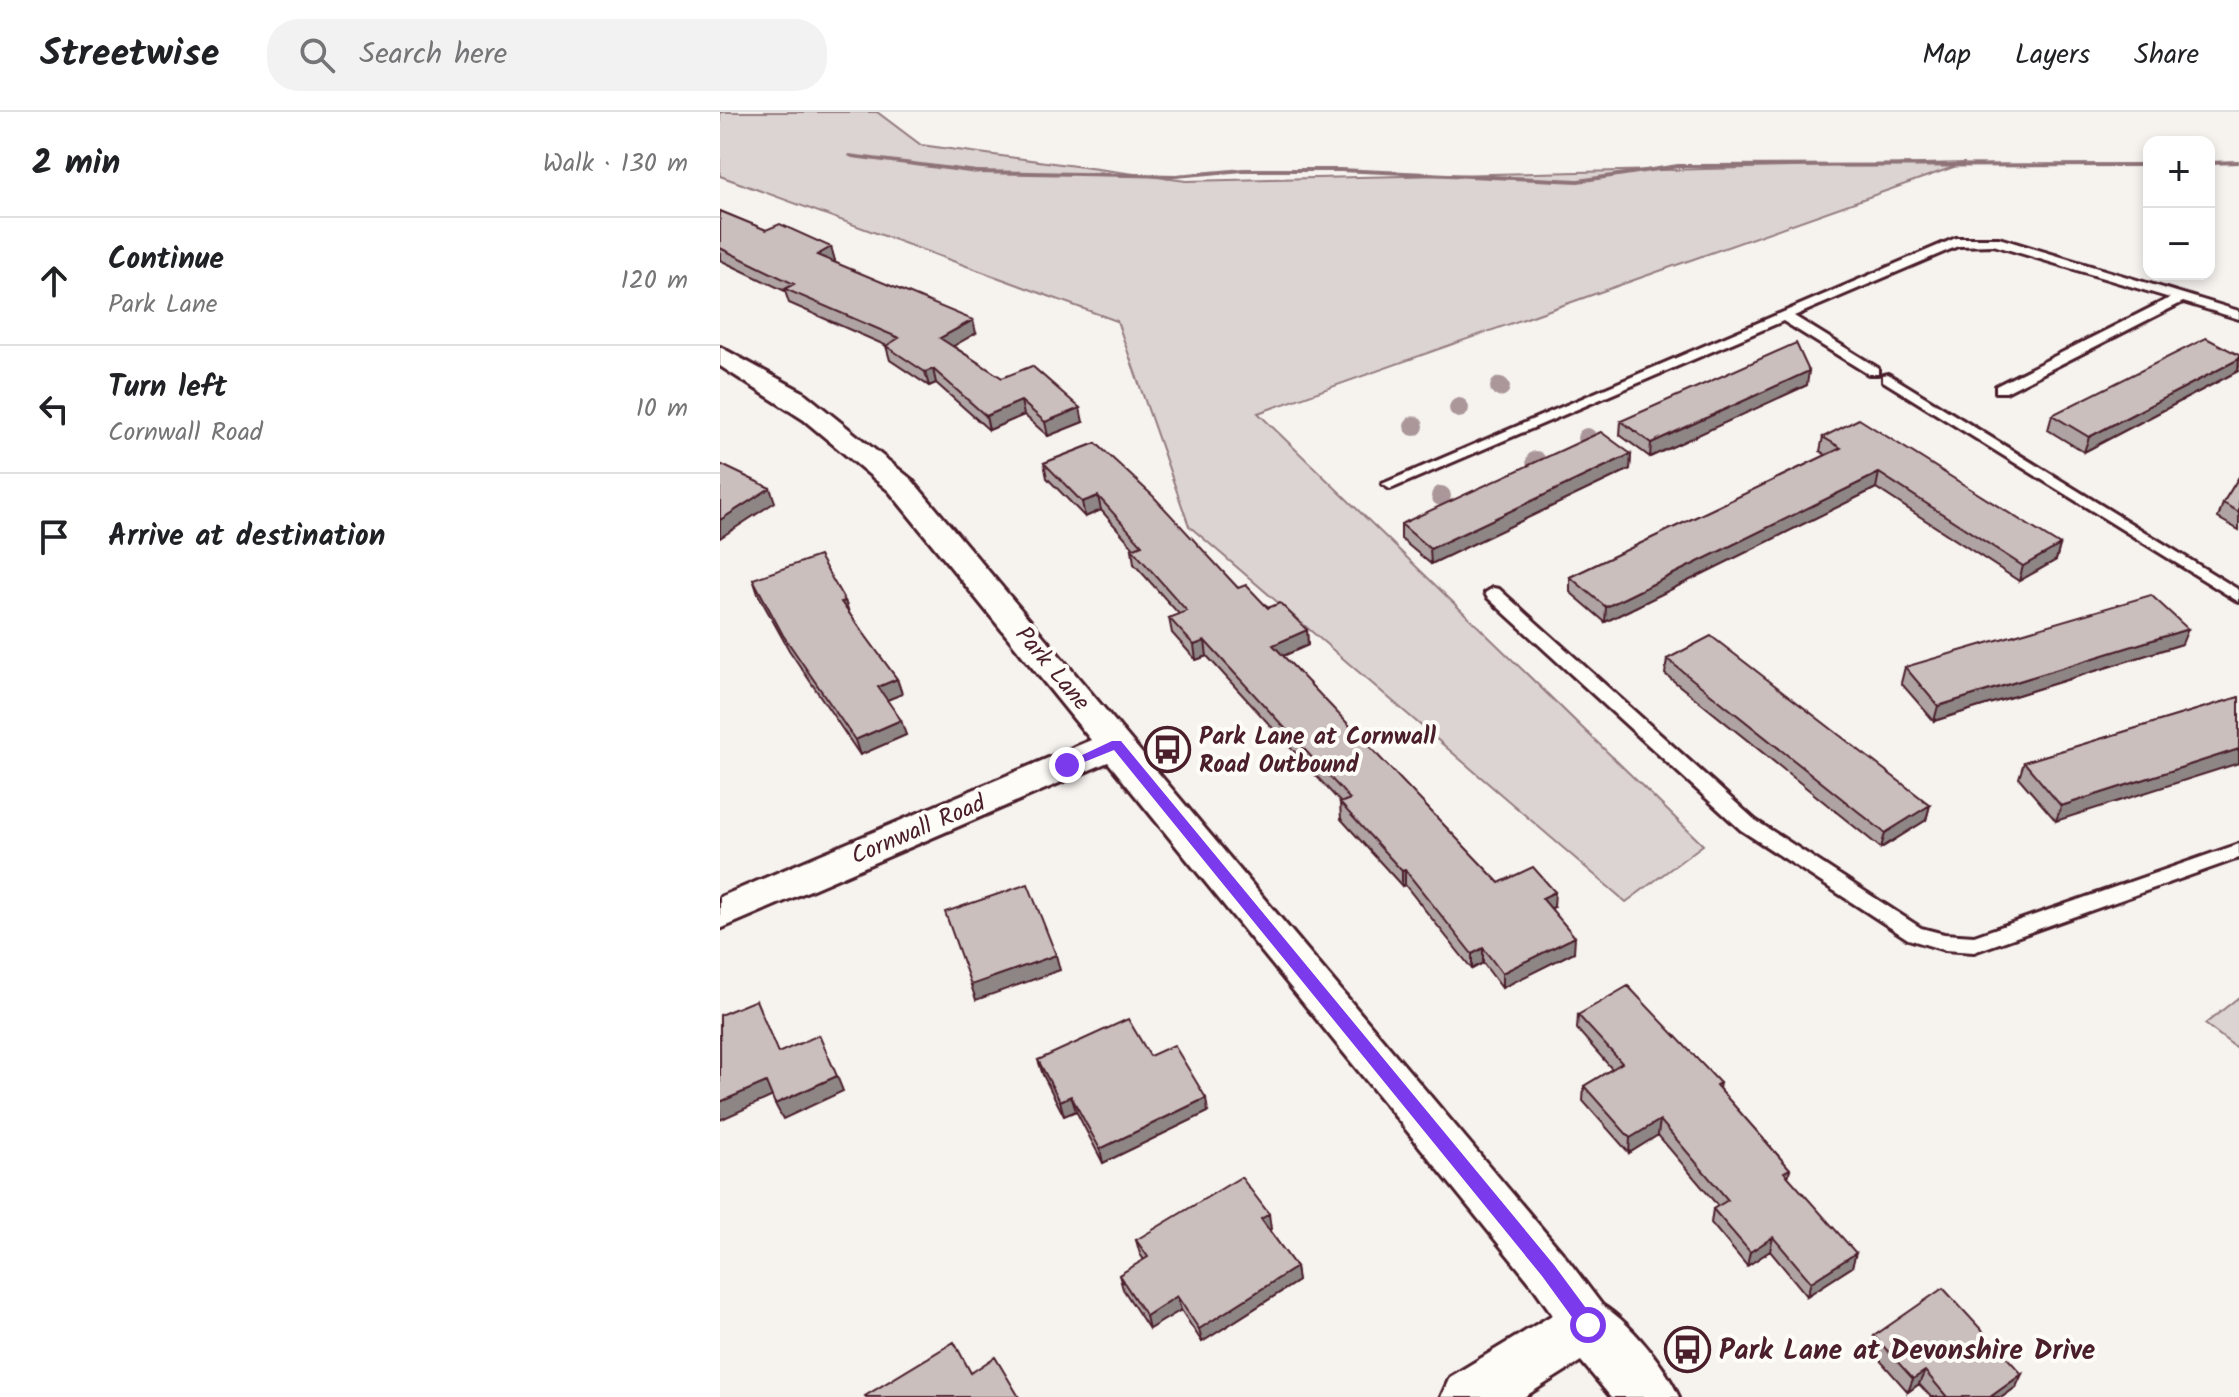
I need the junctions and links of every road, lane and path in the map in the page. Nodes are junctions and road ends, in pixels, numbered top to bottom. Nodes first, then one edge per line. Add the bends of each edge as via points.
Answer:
1 (2181, 298) junction
2 (2239, 315) edge
3 (1784, 316) junction
4 (720, 355) edge
5 (2001, 389) dead end
6 (1390, 484) dead end
7 (1493, 593) dead end
8 (2239, 597) edge
9 (1116, 744) junction
10 (2239, 851) edge
11 (720, 914) edge
12 (1588, 1325) junction
13 (1471, 1397) edge
14 (1649, 1397) edge

1 - 2 lane
1 - 3 lane via 1994,241 1972,241 1956,242
1 - 5 lane
3 - 6 lane
3 - 8 lane
4 - 9 street, Park Lane via 829,421 900,485
7 - 10 lane via 1748,825 1915,934 1974,944
9 - 11 street, Cornwall Road
9 - 12 street, Park Lane
12 - 13 street
12 - 14 street, Park Lane

